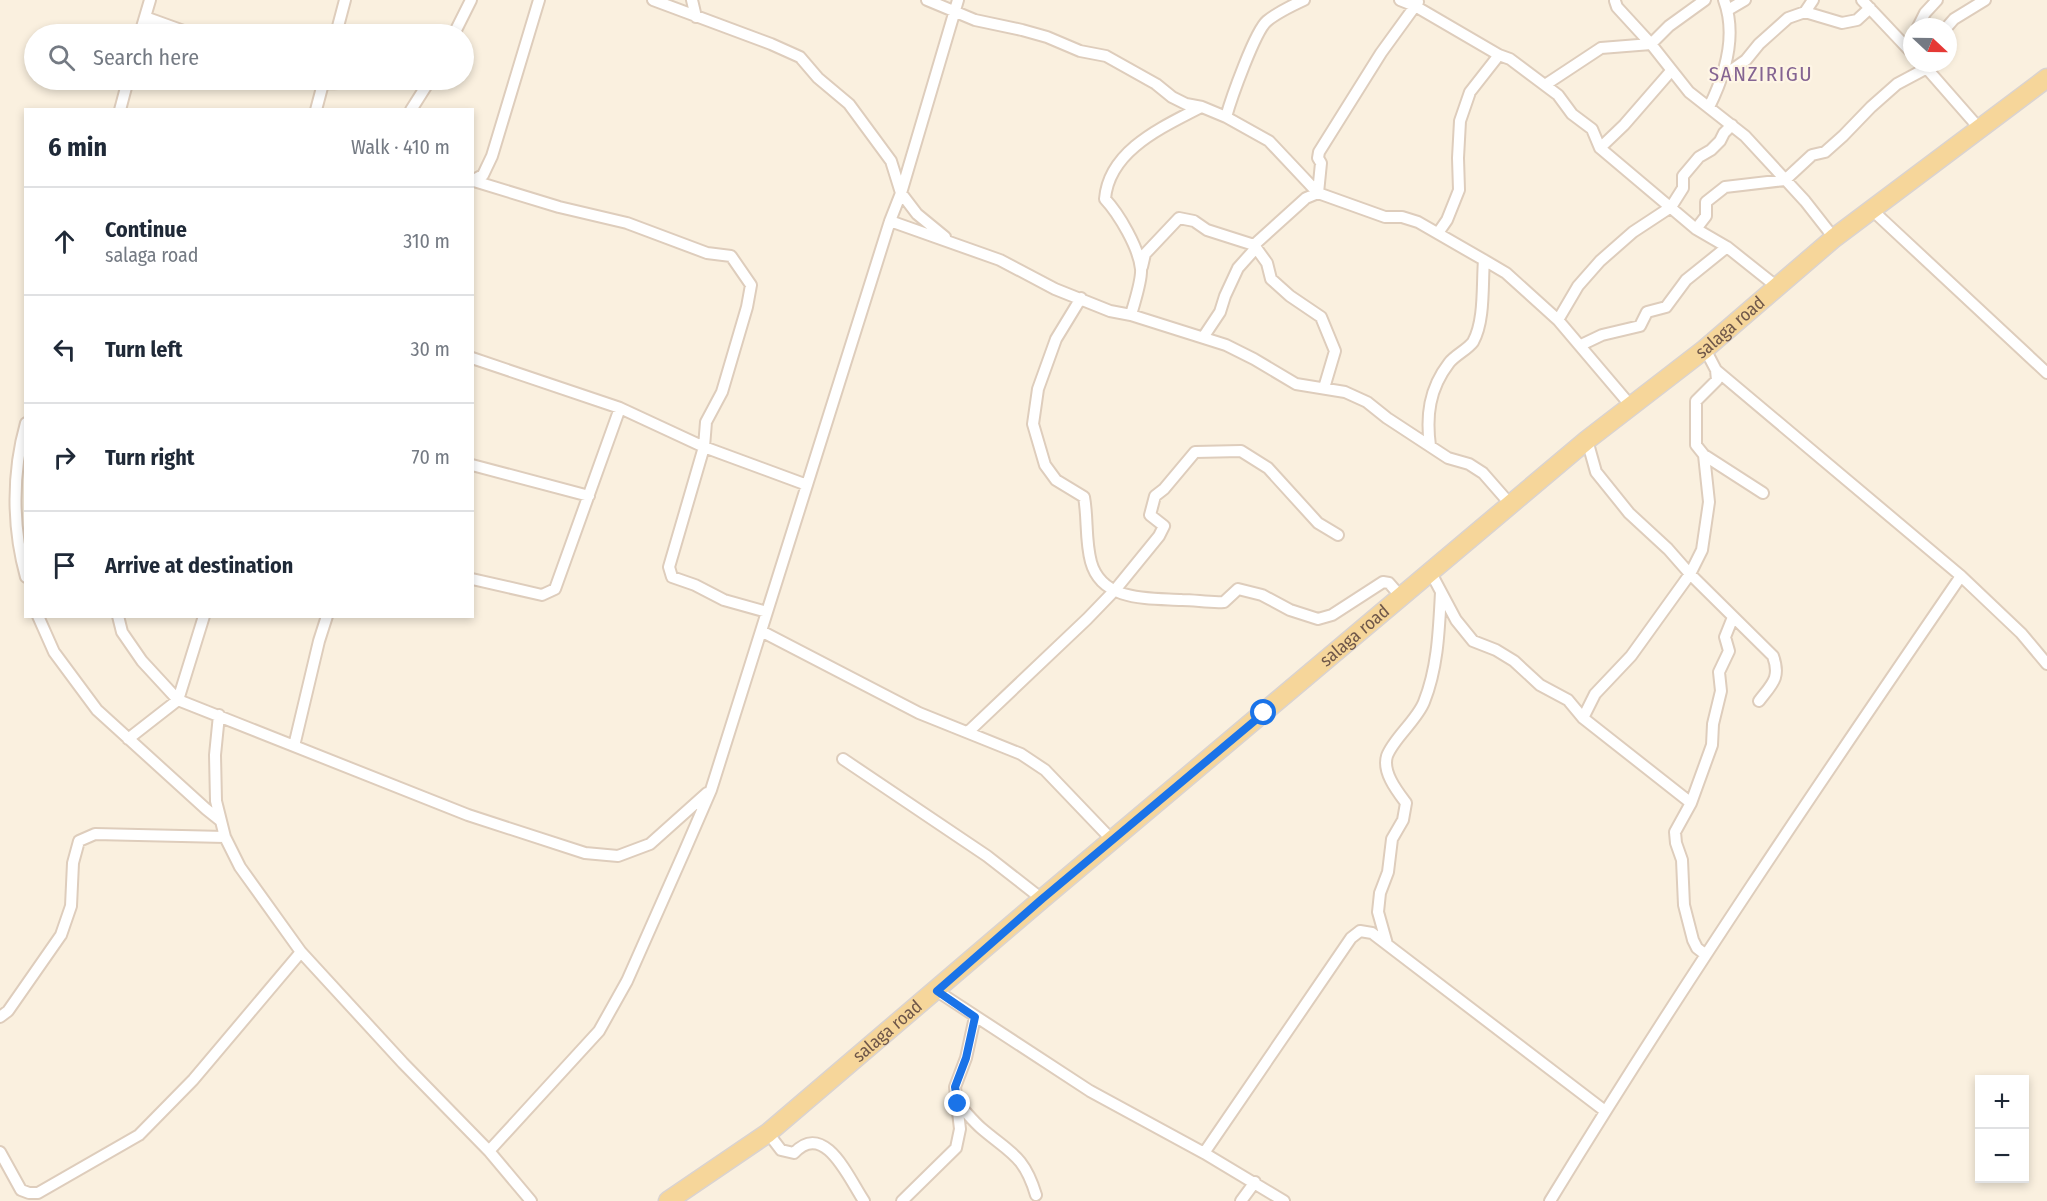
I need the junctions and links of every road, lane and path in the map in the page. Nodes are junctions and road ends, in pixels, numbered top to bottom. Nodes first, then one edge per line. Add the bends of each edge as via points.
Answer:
1 (150, 0) edge
2 (345, 0) edge
3 (471, 0) edge
4 (539, 0) edge
5 (653, 0) edge
6 (692, 0) edge
7 (927, 0) edge
8 (958, 0) edge
9 (1304, 0) edge
10 (1400, 0) edge
11 (1705, 0) edge
12 (1745, 0) edge
13 (1813, 0) edge
14 (1937, 0) edge
15 (1985, 0) edge
16 (1615, 1) edge
17 (666, 2) edge
18 (1417, 3) edge
19 (1866, 4) edge
20 (1726, 5) edge
21 (954, 12) junction
22 (1805, 12) junction
23 (145, 17) junction
24 (696, 17) junction
25 (1922, 18) edge
26 (1957, 18) edge
27 (143, 24) edge
28 (164, 24) edge
29 (339, 24) edge
30 (459, 24) edge
31 (1903, 40) edge
32 (1650, 44) junction
33 (1499, 55) junction
34 (1671, 72) junction
35 (1915, 72) edge
36 (1929, 72) edge
37 (1723, 76) junction
38 (2047, 78) edge
39 (1545, 85) junction
40 (125, 90) edge
41 (319, 90) edge
42 (424, 90) edge
43 (1202, 107) junction
44 (1709, 107) junction
45 (121, 108) edge
46 (316, 108) edge
47 (412, 108) edge
48 (1226, 117) junction
49 (1732, 125) junction
50 (1979, 128) junction
51 (1600, 148) junction
52 (474, 180) edge
53 (1785, 180) junction
54 (474, 181) edge
55 (901, 193) junction
56 (1318, 193) junction
57 (1671, 207) junction
58 (1871, 209) junction
59 (890, 221) junction
60 (1696, 229) junction
61 (1438, 233) junction
62 (1834, 238) junction
63 (948, 241) junction
64 (1254, 247) junction
65 (1727, 247) junction
66 (1485, 260) junction
67 (1141, 270) junction
68 (1776, 286) junction
69 (1081, 298) junction
70 (1131, 315) junction
71 (1558, 320) junction
72 (1204, 336) junction
73 (1581, 345) junction
74 (1705, 349) junction
75 (474, 359) edge
76 (1716, 370) junction
77 (2047, 373) edge
78 (1324, 388) junction
79 (1631, 406) junction
80 (620, 408) junction
81 (24, 429) edge
82 (1587, 440) junction
83 (704, 447) junction
84 (1430, 447) junction
85 (1704, 455) junction
86 (474, 466) edge
87 (807, 485) junction
88 (1763, 493) dead end
89 (589, 496) junction
90 (1511, 505) junction
91 (1338, 536) dead end
92 (24, 566) edge
93 (1431, 573) junction
94 (1690, 574) junction
95 (1960, 576) junction
96 (474, 579) edge
97 (1115, 590) junction
98 (1441, 592) junction
99 (1402, 598) junction
100 (767, 612) junction
101 (1733, 617) junction
102 (39, 618) edge
103 (118, 618) edge
104 (203, 618) edge
105 (326, 618) edge
106 (761, 631) junction
107 (2047, 664) edge
108 (178, 700) junction
109 (1759, 701) dead end
110 (219, 715) junction
111 (1583, 718) junction
112 (968, 732) junction
113 (128, 739) junction
114 (294, 746) junction
115 (843, 759) dead end
116 (711, 790) junction
117 (1690, 803) junction
118 (221, 821) junction
119 (225, 837) junction
120 (1112, 840) junction
121 (1042, 899) junction
122 (1387, 944) junction
123 (301, 952) junction
124 (1706, 955) junction
125 (937, 991) junction
126 (0, 1017) edge
127 (975, 1017) junction
128 (958, 1104) junction
129 (1605, 1111) junction
130 (768, 1133) junction
131 (0, 1152) edge
132 (489, 1152) junction
133 (1204, 1154) junction
134 (1255, 1182) junction
135 (1036, 1195) dead end
136 (531, 1201) edge
137 (668, 1201) edge
138 (864, 1201) edge
139 (902, 1201) edge
140 (1241, 1201) edge
141 (1284, 1201) edge
142 (1550, 1201) edge

1 - 23 street
2 - 29 street
3 - 30 street
4 - 52 street via 492,156 483,175
5 - 17 street
6 - 24 street
7 - 21 street
8 - 21 street
9 - 48 street via 1264,23
10 - 18 street
11 - 32 street
12 - 20 street
13 - 22 street
14 - 25 street
15 - 26 street
16 - 32 street
17 - 24 street
18 - 33 street
18 - 56 street via 1319,152
19 - 22 street via 1857,20 1842,23
19 - 31 street
20 - 37 street via 1729,56
21 - 43 street via 1106,56 1172,97
21 - 55 street
22 - 37 street via 1788,18 1746,60
23 - 27 street
23 - 28 street
24 - 55 street via 800,57 864,123 891,161
32 - 34 street
32 - 39 street via 1601,48
33 - 39 street
33 - 61 street via 1470,92 1460,121 1459,190
34 - 44 street
34 - 51 street
35 - 53 street via 1871,107 1825,152 1812,155
36 - 50 street
37 - 44 street
38 - 50 main road, salaga road
39 - 51 street via 1592,129
40 - 45 street
41 - 46 street
42 - 47 street
43 - 48 street
43 - 67 street via 1131,149 1106,185 1105,199 1135,248
44 - 49 street
48 - 56 street via 1269,141
49 - 53 street
49 - 57 street via 1683,176 1683,188
50 - 58 main road, salaga road
51 - 57 street
53 - 60 street via 1725,187 1706,202 1706,216
53 - 62 street
54 - 83 street via 627,223 707,253 731,256 751,285 722,392 706,422
55 - 59 street
55 - 63 street via 916,214
56 - 61 street via 1385,217 1418,222
56 - 64 street via 1306,198
57 - 60 street
57 - 71 street via 1633,232 1600,261 1578,286
58 - 62 main road, salaga road
58 - 77 street
59 - 63 street
59 - 87 street
60 - 65 street
61 - 66 street
62 - 68 main road, salaga road
63 - 69 street via 1000,260
64 - 67 street via 1179,218 1145,254
64 - 72 street via 1238,268 1220,312
64 - 78 street via 1267,263 1271,279 1321,316 1335,351
65 - 68 street
65 - 73 street via 1686,280 1666,307 1647,312 1640,326 1602,334
66 - 71 street via 1506,273
66 - 84 street via 1482,320 1472,343 1450,362 1434,386 1427,423
67 - 70 street
68 - 74 main road, salaga road
69 - 70 street
69 - 97 street via 1056,339 1038,389 1033,424 1045,465 1056,480 1084,497 1091,565 1099,580
70 - 72 street via 1179,332
71 - 73 street
72 - 78 street via 1296,384
73 - 79 street
74 - 76 street
74 - 79 main road, salaga road
75 - 80 street
76 - 85 street via 1717,380 1696,401 1696,445
76 - 95 street
78 - 84 street via 1367,402
79 - 82 main road, salaga road
80 - 83 street
80 - 89 street
81 - 92 street via 18,448 15,493
82 - 90 main road, salaga road
82 - 94 street via 1596,472 1629,513
83 - 87 street
83 - 100 street via 669,567 672,578 724,600
84 - 90 street via 1483,473
85 - 88 street
85 - 94 street via 1709,502 1702,550
86 - 89 street
87 - 100 street
89 - 96 street via 555,589 542,595
90 - 93 main road, salaga road
91 - 97 street via 1318,523 1268,468 1241,451 1195,452 1155,496 1150,515 1164,526
93 - 98 street
93 - 99 main road, salaga road
94 - 101 street
94 - 111 street via 1631,656 1595,694
95 - 107 street via 2021,633
95 - 124 street
97 - 99 street via 1139,598 1224,602 1238,589 1318,619 1332,615 1383,582 1389,582
97 - 112 street
98 - 111 street via 1473,641 1514,662 1540,685 1568,700
98 - 122 street via 1437,655 1423,704 1387,757 1387,771 1406,802 1392,839 1377,912
99 - 120 main road, salaga road
100 - 106 street
101 - 109 street via 1773,656 1777,667 1776,678
101 - 117 street via 1725,637 1729,651 1719,672 1721,691 1712,745
102 - 113 street via 54,652 77,685
103 - 108 street via 122,632 142,661
104 - 108 street
105 - 114 street
106 - 112 street via 919,713
106 - 116 street
108 - 110 street
108 - 113 street
110 - 114 street
110 - 118 street via 215,755 216,801
111 - 117 street
112 - 120 street via 1021,754 1045,770
113 - 118 street
114 - 116 street via 468,815 585,853 618,856 651,844
115 - 121 street via 987,856
116 - 132 street via 627,981 599,1031
117 - 124 street via 1675,832 1676,843 1693,940
118 - 119 street
119 - 123 street via 240,867
119 - 126 street via 95,834 79,841 73,863 71,906 61,935
120 - 121 main road, salaga road
121 - 125 main road, salaga road
122 - 129 street
122 - 133 street via 1372,933 1360,931 1351,938
123 - 131 street via 193,1080 139,1135 38,1193 21,1190
123 - 132 street
124 - 129 street
125 - 127 street
125 - 130 main road, salaga road
127 - 128 street via 955,1087
127 - 133 street via 1090,1091
128 - 135 street via 1023,1164
128 - 139 street via 960,1129 956,1148
129 - 142 street
130 - 137 main road, salaga road
130 - 138 street via 781,1150 794,1153 810,1142 819,1143 843,1166
132 - 136 street
133 - 134 street
134 - 140 street
134 - 141 street

